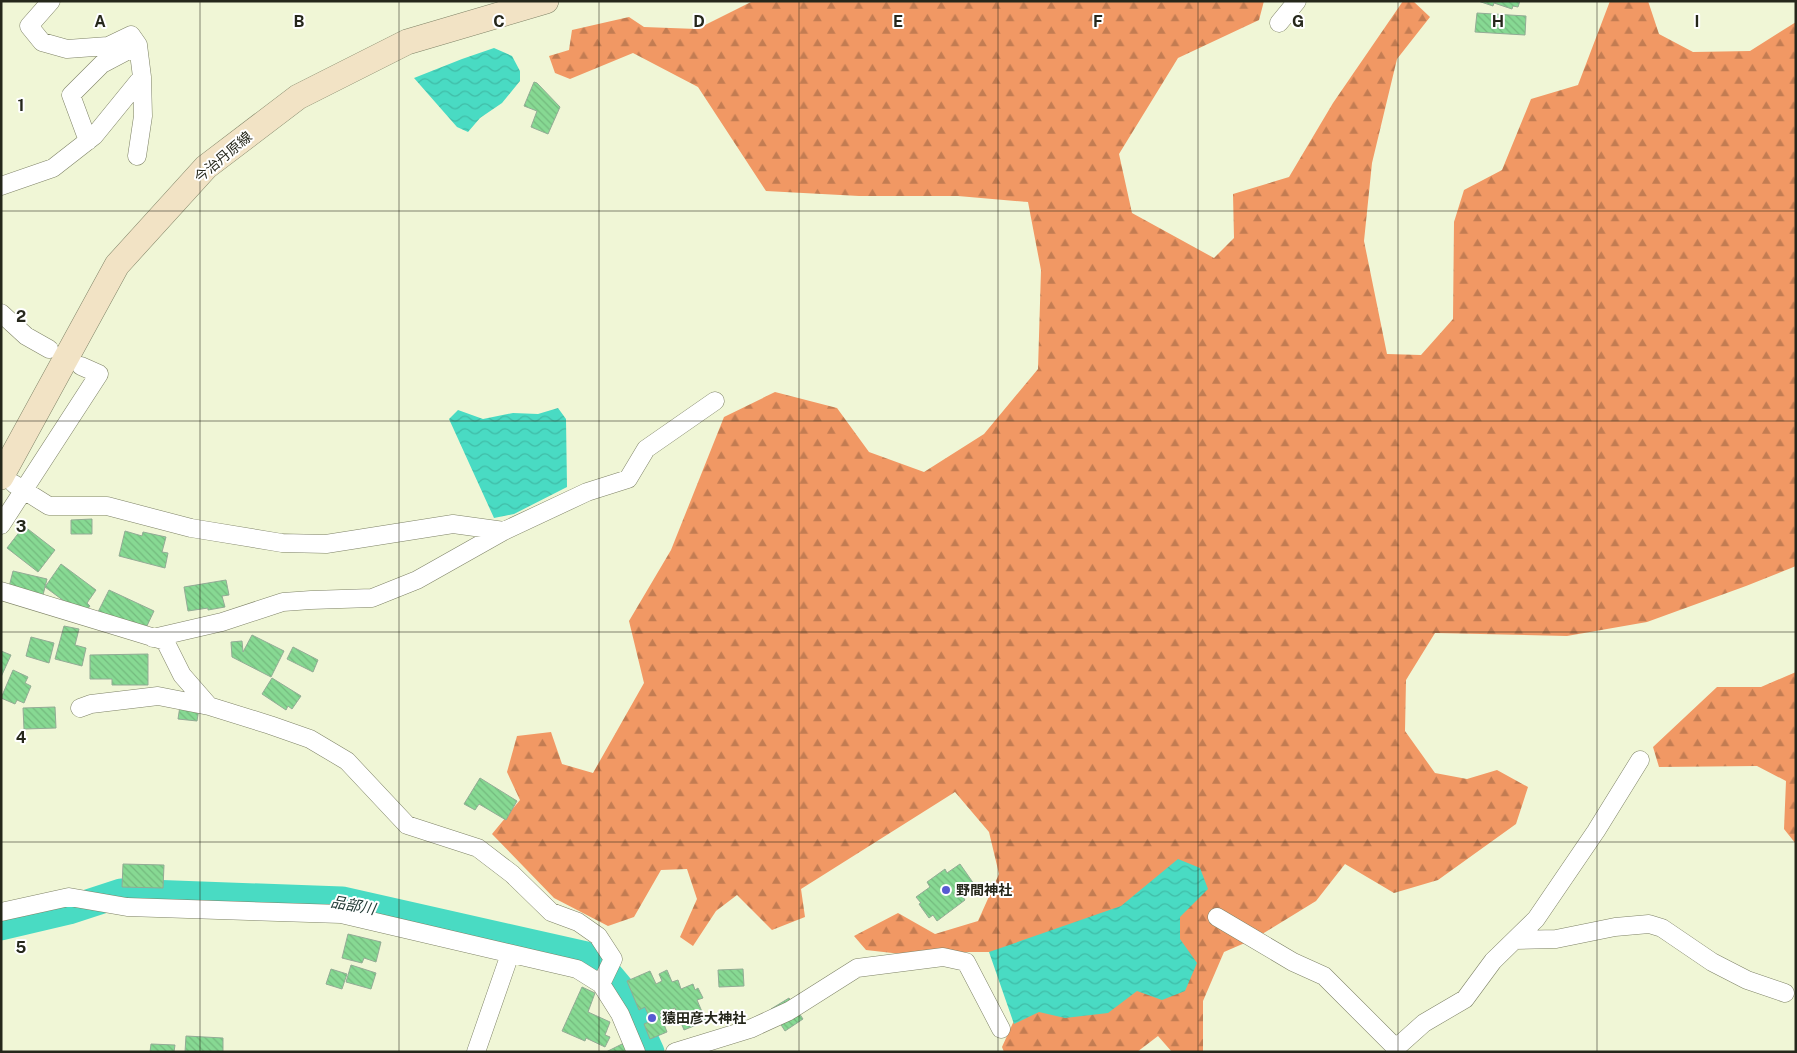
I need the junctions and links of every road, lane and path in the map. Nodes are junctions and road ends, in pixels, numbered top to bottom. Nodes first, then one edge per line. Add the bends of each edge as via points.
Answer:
1 (51, 1) edge
2 (546, 1) edge
3 (1297, 1) edge
4 (1279, 24) dead end
5 (138, 45) junction
6 (142, 77) junction
7 (88, 141) junction
8 (137, 156) dead end
9 (1, 186) edge
10 (1, 313) edge
11 (49, 348) dead end
12 (81, 366) dead end
13 (714, 401) dead end
14 (13, 484) edge
15 (1, 525) edge
16 (504, 531) junction
17 (1, 591) edge
18 (153, 638) junction
19 (209, 706) junction
20 (80, 708) dead end
21 (1640, 760) dead end
22 (1, 912) edge
23 (1217, 917) dead end
24 (1515, 940) junction
25 (510, 954) junction
26 (601, 984) junction
27 (1785, 993) dead end
28 (1001, 1029) dead end
29 (1395, 1050) edge
30 (476, 1052) edge
31 (636, 1052) edge
32 (674, 1052) edge

1 - 5 street via 29,26 42,42 67,49 108,46 131,34
2 - 14 main road, 今治丹原線 via 407,42 298,96 206,167 117,265
3 - 4 street
5 - 6 street
5 - 7 street via 102,64 72,96
6 - 7 street
6 - 8 street via 143,116
7 - 9 street via 54,168
10 - 11 street via 26,336
12 - 14 street via 99,374
13 - 16 street via 646,449 628,479 587,492
14 - 15 street
14 - 16 street via 50,506 107,506 191,528 282,543 326,544 454,524
16 - 18 street via 417,580 372,598 283,602 222,622
17 - 18 street
18 - 19 street via 165,641 182,675
19 - 20 street via 158,696
19 - 26 street via 310,739 347,760 407,825 478,848 512,874 551,912 578,922 598,936 613,959
21 - 24 street via 1536,919
22 - 25 street via 69,897 127,907 341,914
23 - 29 street via 1293,962 1324,976
24 - 27 street via 1556,939 1614,927 1649,924 1662,928 1738,976
24 - 29 street via 1493,961 1466,999 1424,1023
25 - 26 street via 577,969
25 - 30 street
26 - 31 street via 620,1014
28 - 32 street via 966,962 942,958 857,968 789,1011 750,1029

